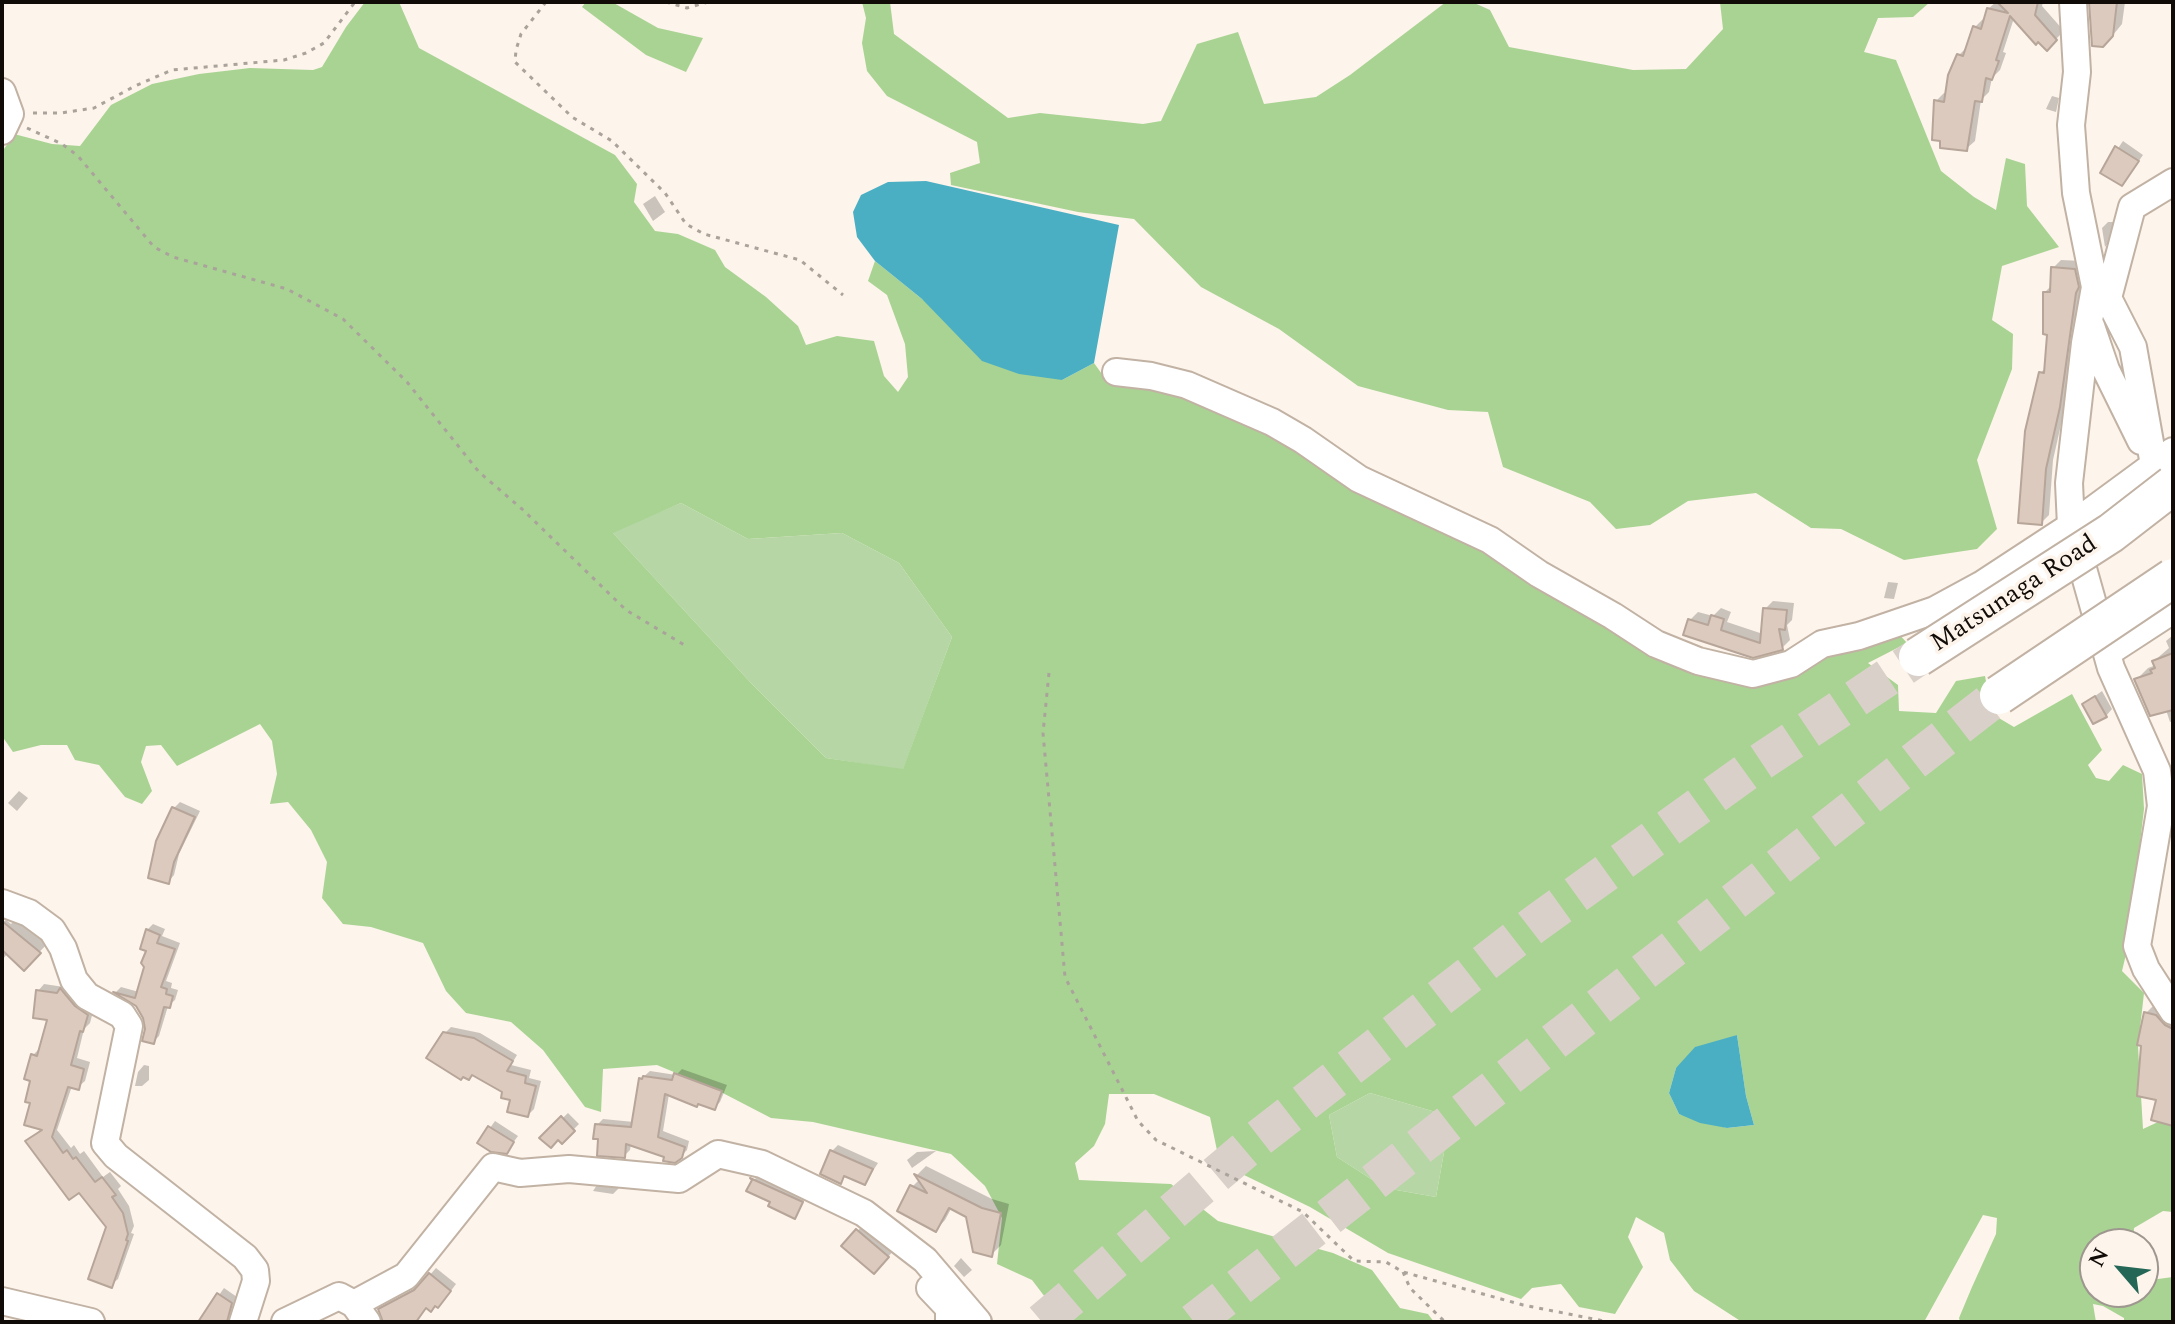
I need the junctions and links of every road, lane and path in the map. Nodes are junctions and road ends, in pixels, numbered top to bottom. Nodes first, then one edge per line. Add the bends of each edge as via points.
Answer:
1 (355, 2) edge
2 (537, 2) edge
3 (546, 2) edge
4 (666, 2) edge
5 (708, 2) edge
6 (2073, 2) edge
7 (541, 7) junction
8 (5, 112) edge
9 (2173, 182) edge
10 (843, 295) dead end
11 (2090, 323) junction
12 (1116, 372) dead end
13 (2167, 467) edge
14 (2173, 492) edge
15 (2071, 526) junction
16 (2173, 578) edge
17 (2173, 610) edge
18 (686, 646) dead end
19 (2107, 653) junction
20 (1918, 657) tunnel mouth
21 (1049, 673) dead end
22 (1999, 695) tunnel mouth
23 (2, 903) edge
24 (2173, 1011) edge
25 (1403, 1272) junction
26 (2, 1301) edge
27 (361, 1313) edge
28 (967, 1320) edge
29 (91, 1322) edge
30 (243, 1322) edge
31 (285, 1322) edge
32 (1445, 1322) edge
33 (1609, 1322) edge

1 - 8 path via 324,43 284,60 172,70 94,108
2 - 7 path
3 - 7 path
4 - 5 path via 687,8
6 - 11 street via 2077,72 2071,125 2076,193 2095,287
7 - 10 path via 521,34 515,62 572,117 612,141 665,193 686,224 704,234 800,260
8 - 18 path via 13,122 78,156 154,247 287,289 343,319 407,382 479,472 626,610
9 - 13 street via 2132,207 2108,298 2133,347
11 - 13 street via 2106,370
11 - 15 street via 2069,483
12 - 15 street via 1187,385 1272,422 1359,479 1490,540 1656,644 1753,674 1791,664 1822,644 1935,610
13 - 14 street
13 - 15 street
13 - 20 highway, Matsunaga Road, bridge via 2111,533
15 - 19 street
16 - 22 highway, bridge
17 - 19 street
19 - 24 street via 2157,771 2161,806 2137,946
21 - 25 path via 1043,733 1065,977 1138,1121 1156,1140 1303,1212 1354,1261 1386,1262
23 - 30 street via 29,913 52,930 74,980 129,1026 105,1143 245,1257 256,1281
25 - 32 path via 1410,1288
25 - 33 path
26 - 29 street
27 - 28 street via 406,1276 493,1167 520,1173 569,1169 679,1179 718,1154 762,1164 864,1213 893,1242 925,1260
27 - 31 street via 339,1296

